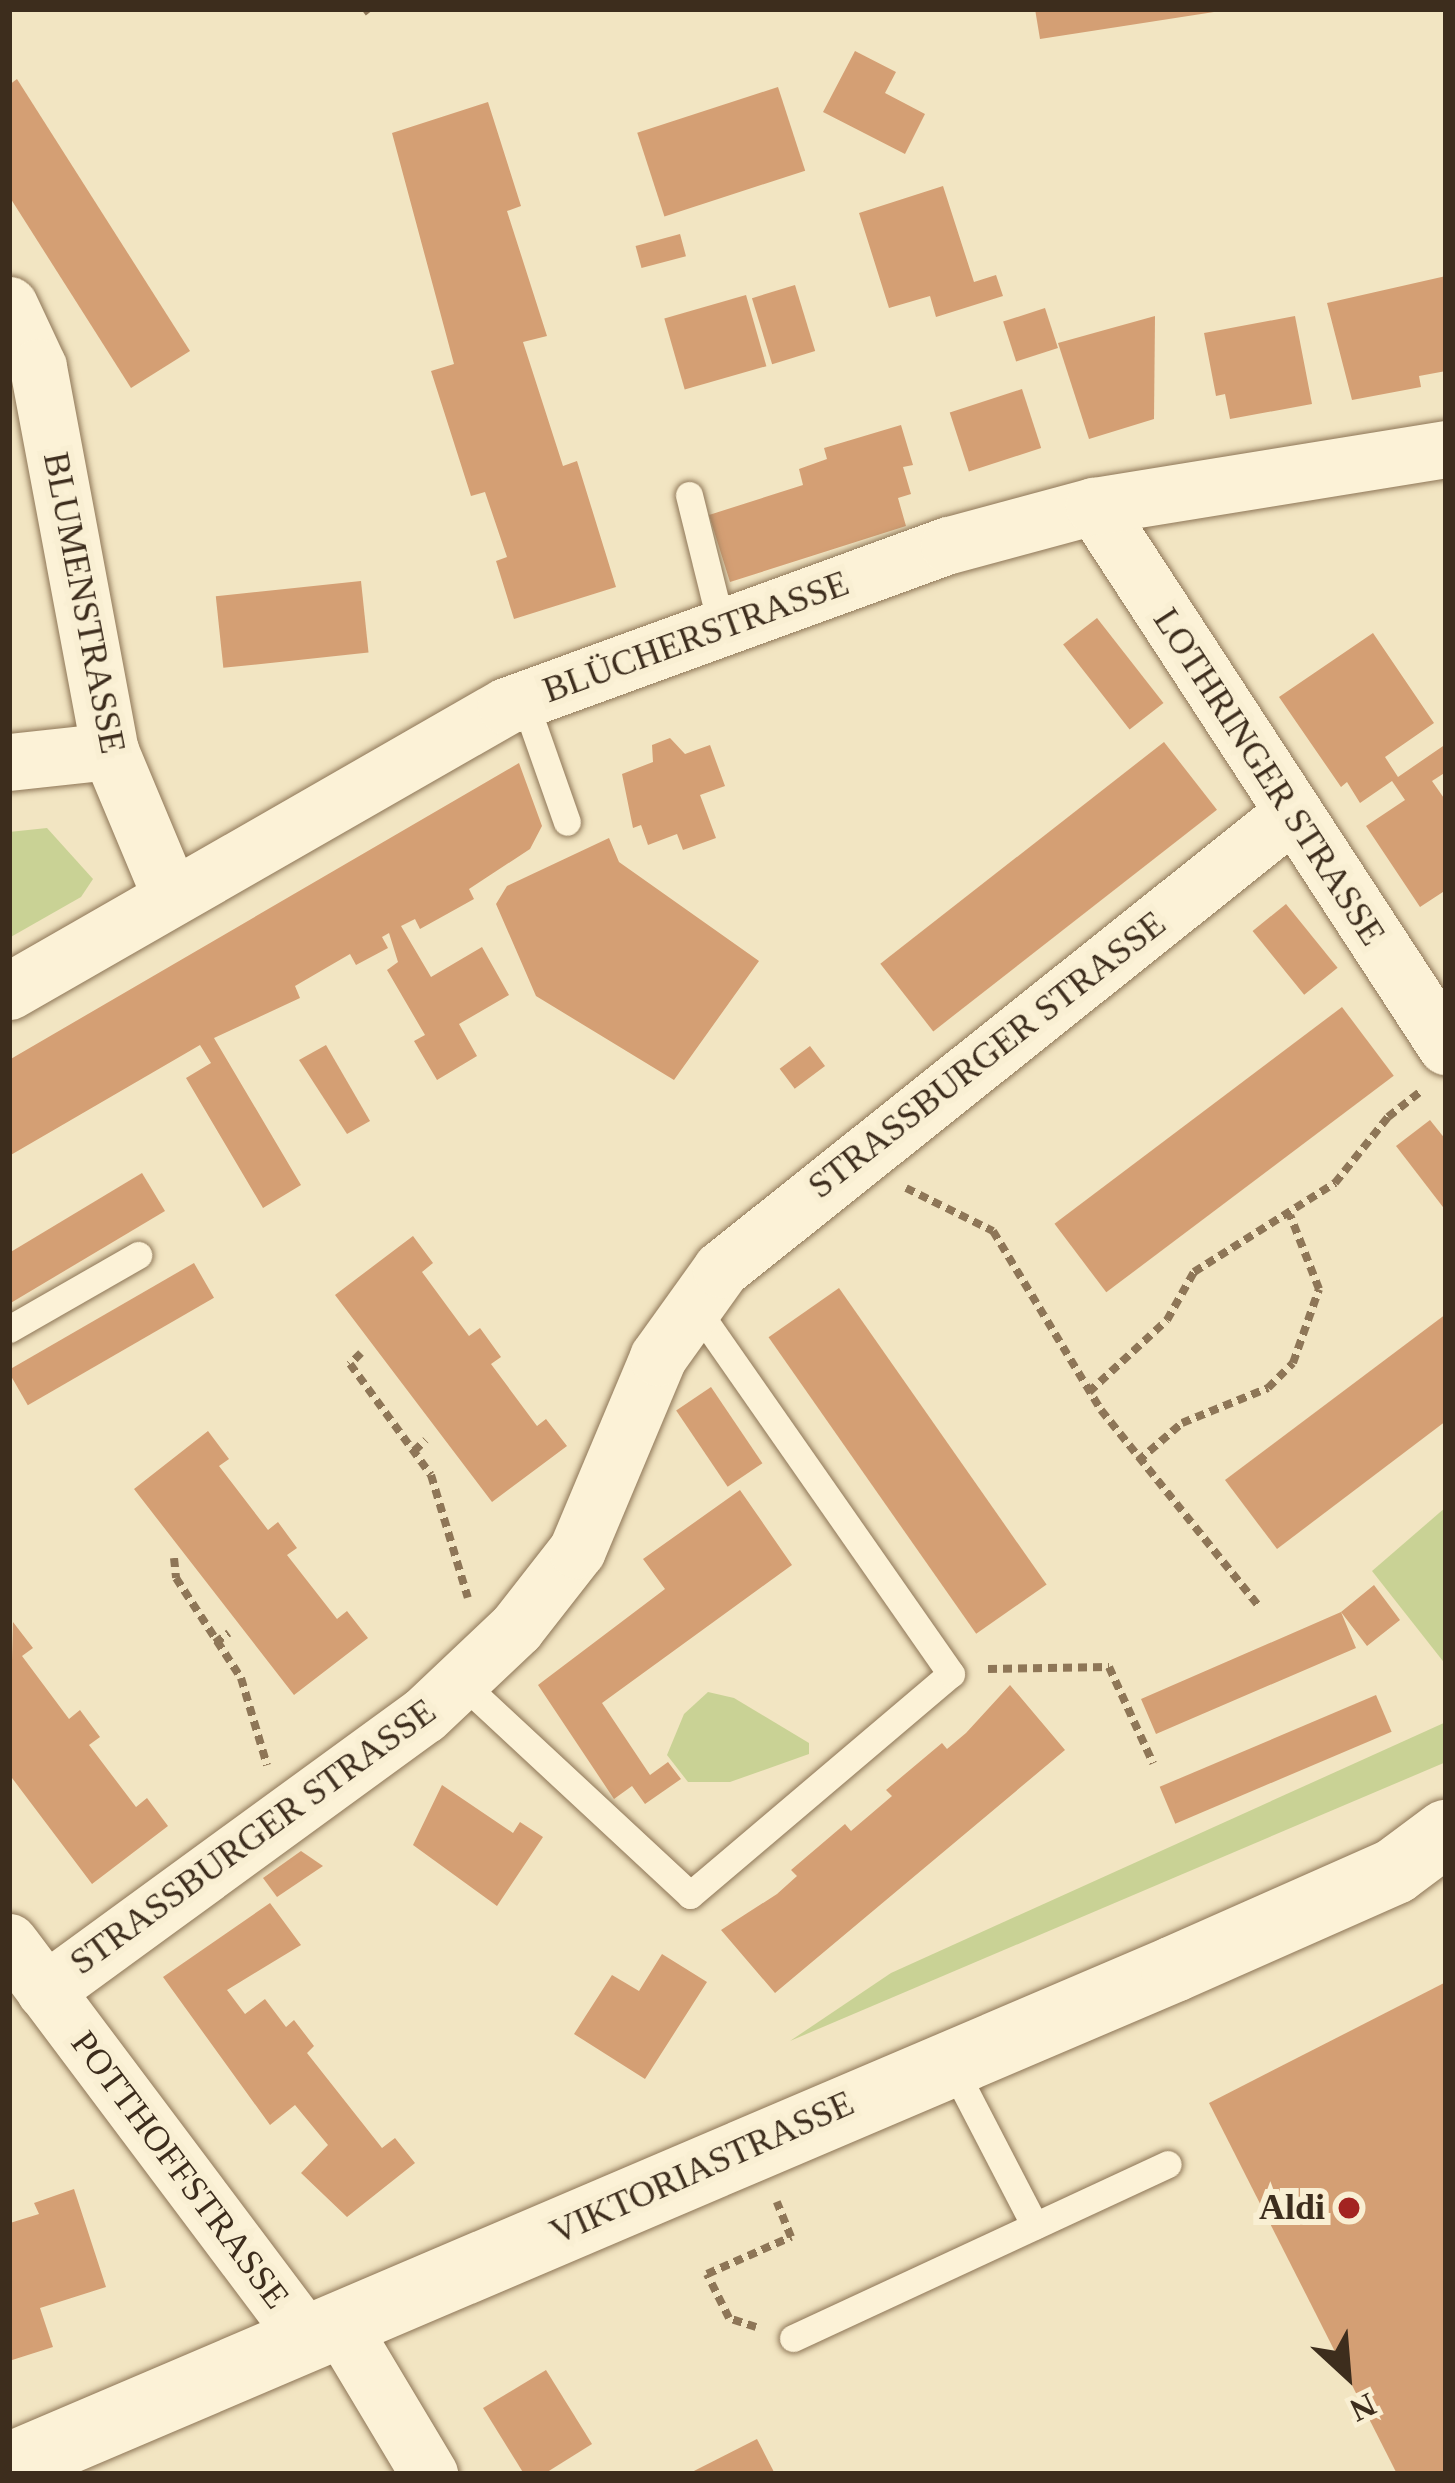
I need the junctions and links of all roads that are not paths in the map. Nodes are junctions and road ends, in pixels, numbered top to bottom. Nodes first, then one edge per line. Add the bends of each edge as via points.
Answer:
1 (9, 305) edge
2 (1446, 449) edge
3 (689, 495) dead end
4 (1094, 506) junction
5 (722, 628) junction
6 (524, 700) junction
7 (110, 751) junction
8 (9, 762) edge
9 (1290, 815) junction
10 (567, 822) dead end
11 (171, 897) junction
12 (9, 991) edge
13 (1439, 1065) edge
14 (138, 1256) dead end
15 (694, 1305) junction
16 (9, 1330) edge
17 (472, 1669) junction
18 (1429, 1860) edge
19 (9, 1942) edge
20 (45, 1990) junction
21 (950, 2062) junction
22 (1168, 2164) dead end
23 (1034, 2226) junction
24 (324, 2332) junction
25 (793, 2338) road end
26 (9, 2466) edge
27 (429, 2474) edge

1 - 7 street, BLUMENSTRASSE via 38,368
2 - 4 street, BLÜCHERSTRASSE
3 - 5 lane
4 - 5 street, BLÜCHERSTRASSE via 945,547
4 - 9 street, LOTHRINGER STRASSE
5 - 6 street, BLÜCHERSTRASSE
6 - 10 lane
6 - 11 street, BLÜCHERSTRASSE
7 - 8 street
7 - 11 street, BLUMENSTRASSE
9 - 13 street, LOTHRINGER STRASSE
9 - 15 street, STRASSBURGER STRASSE via 852,1162 722,1269
11 - 12 street, BLÜCHERSTRASSE
14 - 16 lane
15 - 17 street, STRASSBURGER STRASSE via 658,1357 578,1550
15 - 17 lane, STRASSBURGER STRASSE via 951,1674 690,1895
17 - 20 street, STRASSBURGER STRASSE
18 - 21 main road, VIKTORIASTRASSE
19 - 20 street, POTTHOFFSTRASSE
20 - 24 street, POTTHOFFSTRASSE
21 - 23 lane
21 - 24 main road, VIKTORIASTRASSE
22 - 23 lane
23 - 25 lane
24 - 26 main road, VIKTORIASTRASSE
24 - 27 street, POTTHOFFSTRASSE

